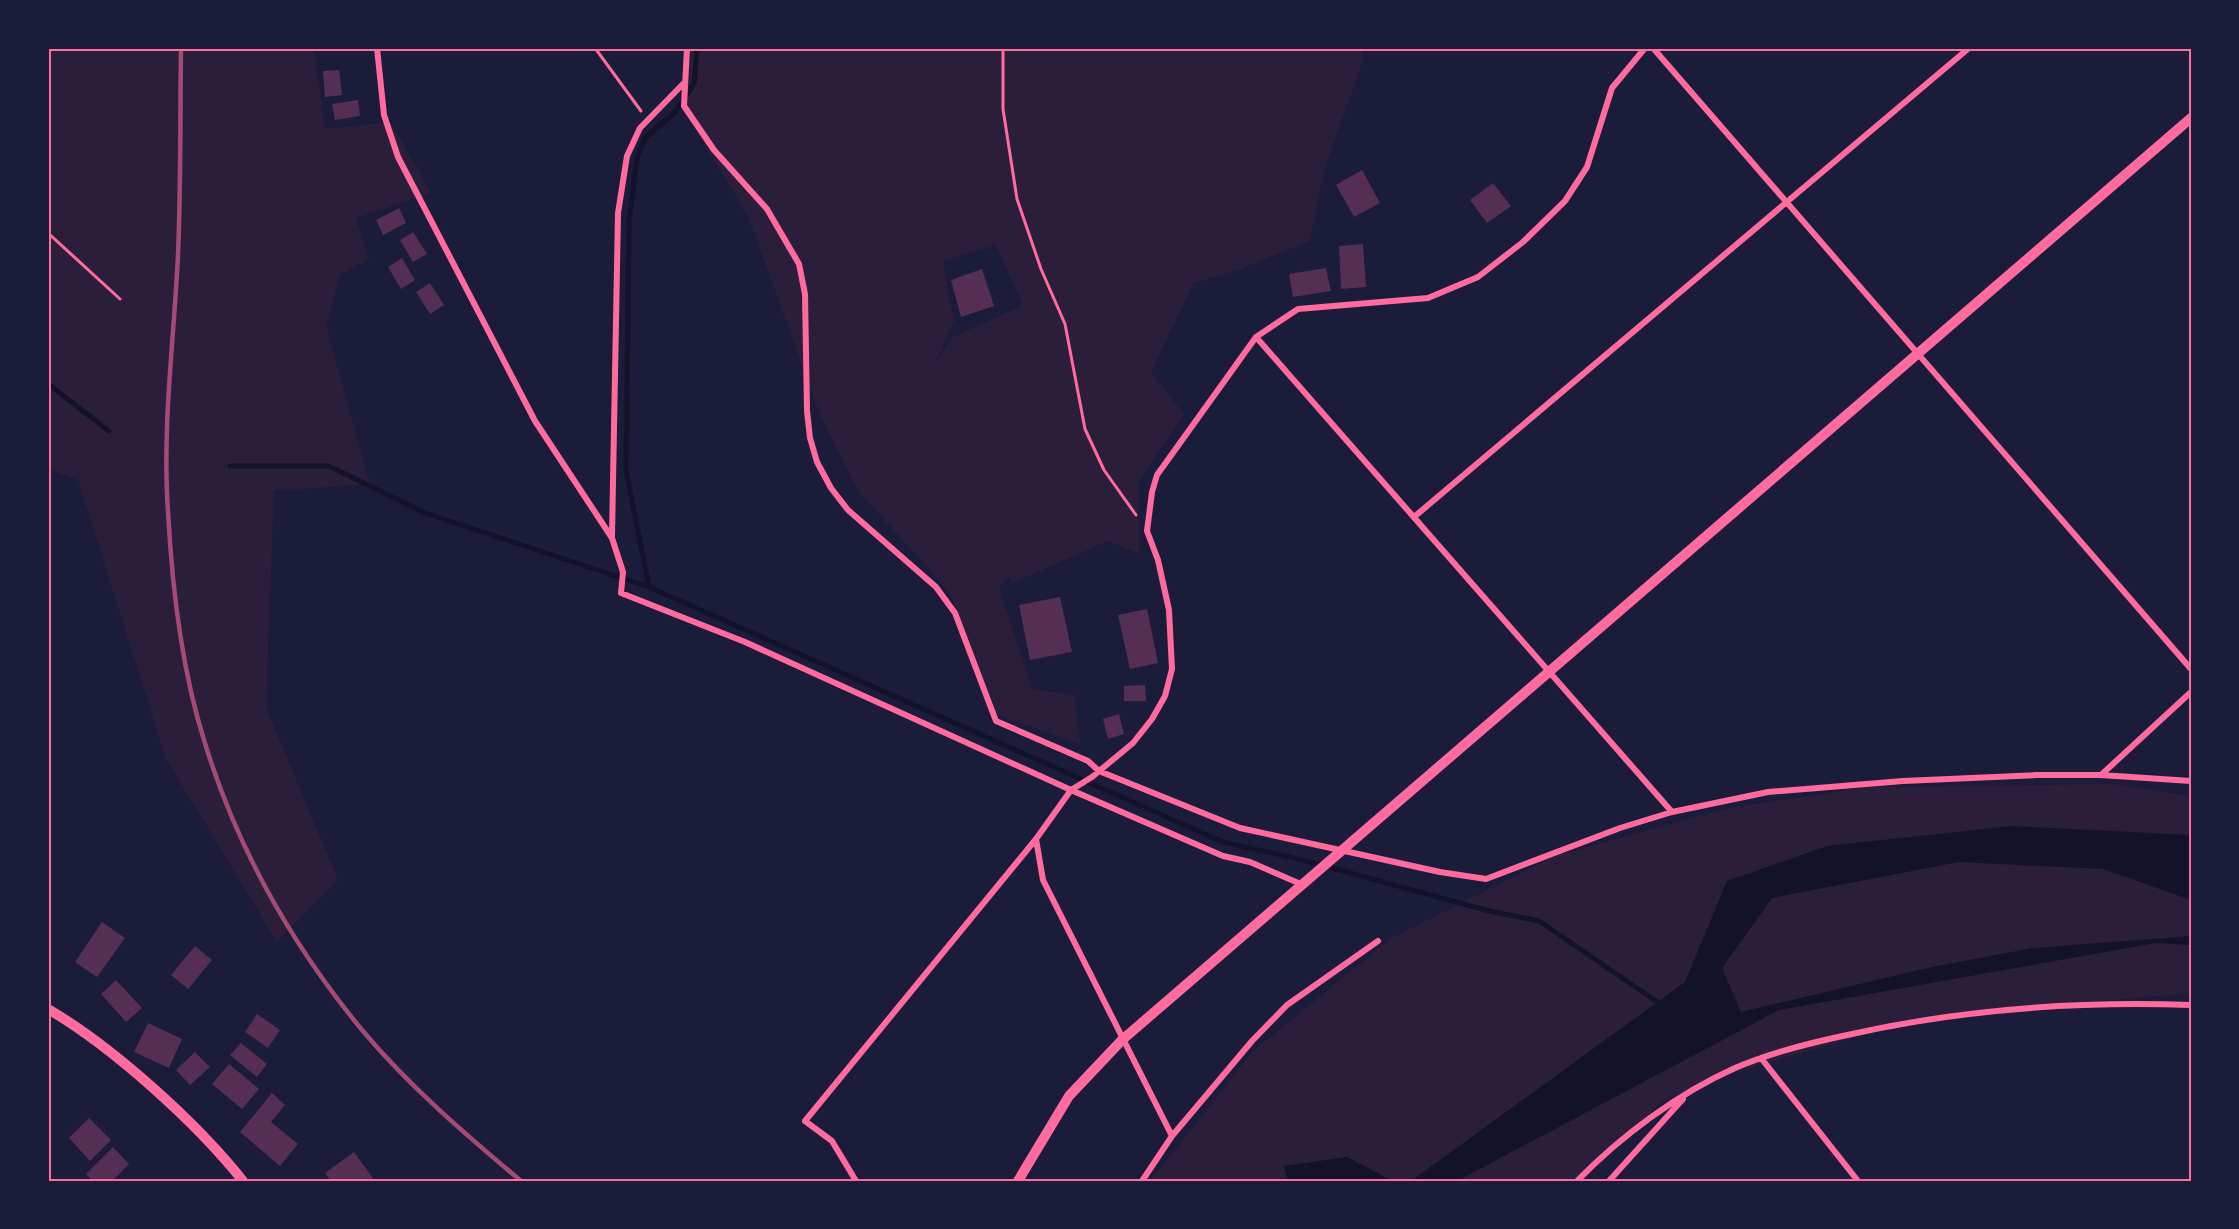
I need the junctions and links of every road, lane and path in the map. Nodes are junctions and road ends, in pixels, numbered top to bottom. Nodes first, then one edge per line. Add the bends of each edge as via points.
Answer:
1 (377, 48) edge
2 (595, 48) edge
3 (687, 48) edge
4 (1003, 48) edge
5 (1645, 48) edge
6 (1653, 48) edge
7 (1969, 48) edge
8 (683, 87) junction
9 (2191, 118) edge
10 (648, 120) junction
11 (1788, 202) junction
12 (48, 233) edge
13 (120, 299) dead end
14 (1256, 338) junction
15 (1918, 352) junction
16 (1414, 517) junction
17 (1147, 531) junction
18 (612, 538) junction
19 (2191, 669) edge
20 (1549, 673) junction
21 (2191, 692) edge
22 (1099, 771) junction
23 (2101, 775) junction
24 (2191, 781) edge
25 (1071, 790) junction
26 (1672, 812) junction
27 (1036, 839) junction
28 (1340, 853) junction
29 (1304, 885) junction
30 (1378, 941) dead end
31 (2191, 1005) edge
32 (48, 1009) edge
33 (1122, 1040) junction
34 (1761, 1058) junction
35 (1691, 1091) junction
36 (1172, 1136) junction
37 (243, 1181) edge
38 (856, 1181) edge
39 (1018, 1181) edge
40 (1142, 1181) edge
41 (1577, 1181) edge
42 (1609, 1181) edge
43 (1858, 1181) edge

1 - 18 street via 384,115 398,157 535,422
2 - 10 path
3 - 8 street
4 - 17 path via 1003,109 1017,199 1065,324 1085,429 1104,470
5 - 14 street via 1612,88 1587,167 1565,201 1523,242 1478,277 1428,298 1298,309
6 - 11 street
7 - 11 street
8 - 10 street
8 - 22 street via 684,106 714,150 767,209 799,264 805,294 810,438 831,488 848,510 936,587 955,614 996,721 1088,761
9 - 15 street
10 - 18 street via 627,156 618,213
11 - 15 street
11 - 16 street
12 - 13 path
14 - 16 street
14 - 17 street via 1157,475
15 - 19 street
15 - 20 street
16 - 20 street
17 - 22 street via 1169,610 1172,669 1166,696 1152,720
18 - 25 street via 623,572 621,593 745,642
20 - 26 street
20 - 28 street
21 - 23 street
22 - 25 street
22 - 28 street via 1240,828
23 - 24 street
23 - 26 street via 1836,785 1768,792
25 - 27 street
25 - 29 street via 1223,856 1250,862
26 - 28 street via 1486,879
27 - 33 street via 1043,880
27 - 38 street via 805,1121 832,1141
28 - 29 street
29 - 33 street
30 - 36 street via 1287,1005
31 - 34 street via 2095,1004 1984,1012 1877,1028
32 - 37 street via 106,1050 154,1091 219,1150
33 - 36 street
33 - 39 street via 1069,1095
34 - 35 street
34 - 43 street
35 - 41 street via 1624,1138
35 - 42 street
36 - 40 street

